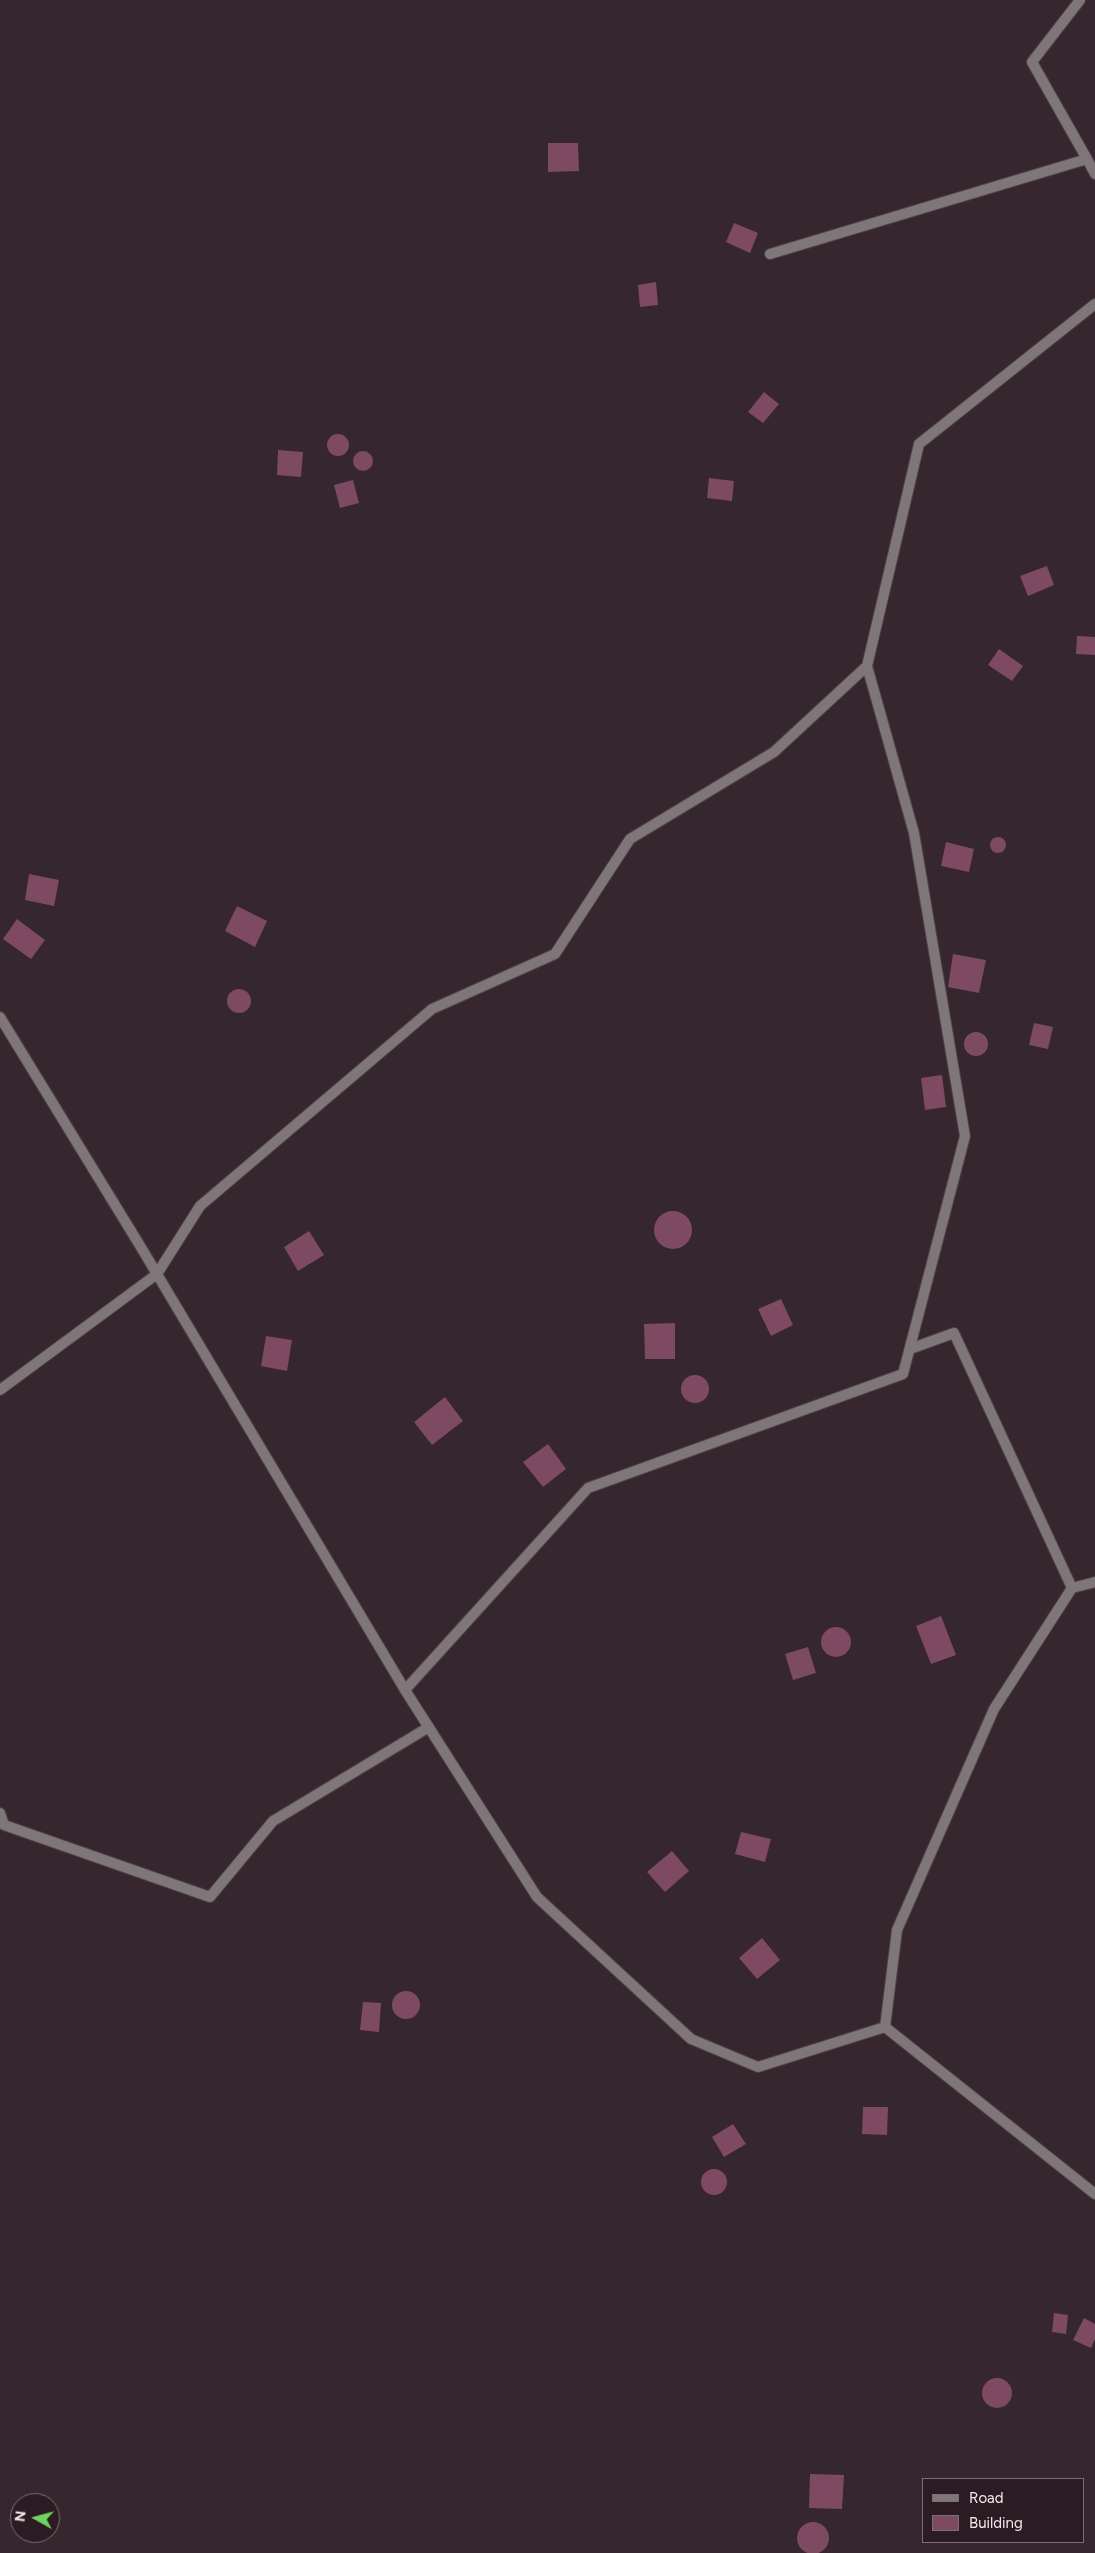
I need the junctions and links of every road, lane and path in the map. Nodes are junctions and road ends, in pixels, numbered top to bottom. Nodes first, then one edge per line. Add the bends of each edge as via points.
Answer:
1 (1080, 0) edge
2 (1087, 159) junction
3 (1095, 174) edge
4 (770, 254) dead end
5 (1095, 304) edge
6 (867, 666) junction
7 (0, 1017) edge
8 (157, 1274) junction
9 (910, 1349) junction
10 (0, 1390) edge
11 (1095, 1582) edge
12 (1072, 1588) junction
13 (405, 1690) junction
14 (429, 1727) junction
15 (0, 1813) edge
16 (2, 1828) edge
17 (885, 2027) junction
18 (1095, 2194) edge

1 - 2 street via 1032,62
2 - 3 street
2 - 4 street
5 - 6 street via 919,444
6 - 8 street via 774,752 630,839 555,954 432,1009 200,1206
6 - 9 street via 914,833 965,1136
7 - 8 street
8 - 10 street
8 - 13 street
9 - 12 street via 954,1333
9 - 13 street via 903,1374 588,1488
11 - 12 street
12 - 17 street via 994,1709 897,1930
13 - 14 street
14 - 16 street via 274,1821 210,1897
14 - 17 street via 537,1898 691,2038 758,2067
15 - 16 street
17 - 18 street

